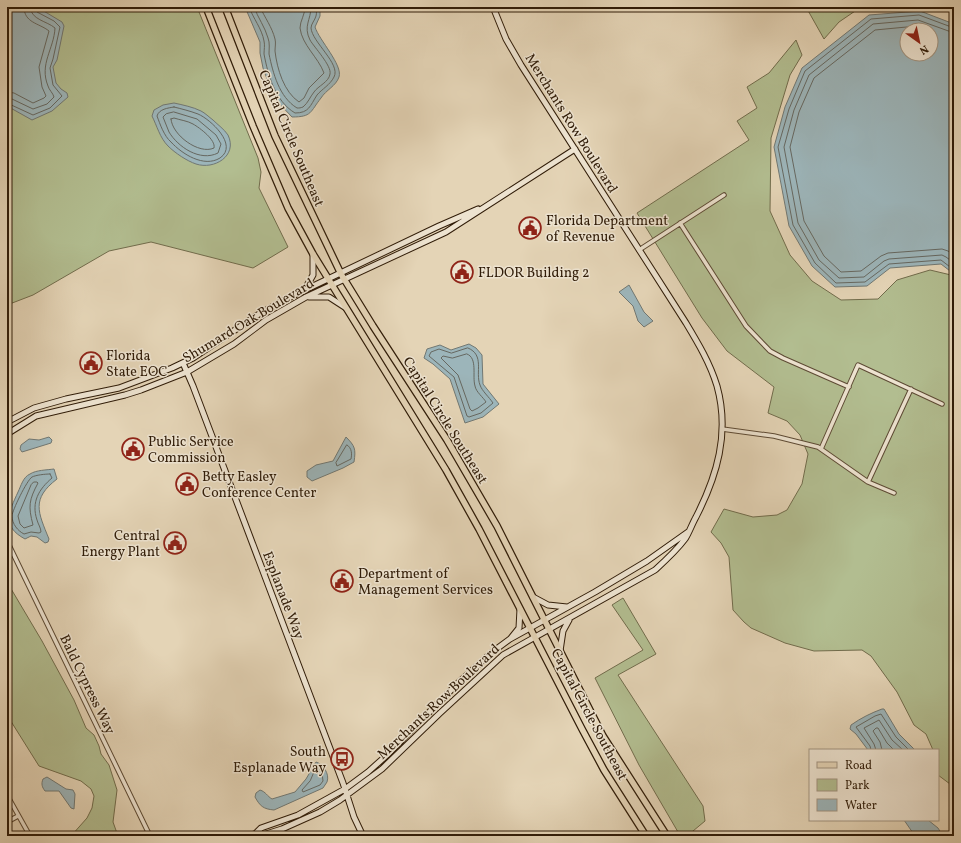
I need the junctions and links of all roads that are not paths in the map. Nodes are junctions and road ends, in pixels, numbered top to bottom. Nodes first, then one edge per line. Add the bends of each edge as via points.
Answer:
1 (206, 7) edge
2 (225, 7) edge
3 (493, 7) edge
4 (575, 149) junction
5 (724, 195) dead end
6 (492, 203) junction
7 (680, 223) junction
8 (639, 250) junction
9 (313, 254) junction
10 (341, 274) junction
11 (328, 279) junction
12 (345, 280) junction
13 (332, 285) junction
14 (304, 290) junction
15 (306, 297) junction
16 (346, 308) junction
17 (228, 335) junction
18 (234, 344) junction
19 (183, 363) junction
20 (187, 372) junction
21 (849, 387) junction
22 (910, 389) junction
23 (942, 404) dead end
24 (7, 422) edge
25 (722, 429) junction
26 (7, 434) edge
27 (821, 449) junction
28 (868, 482) junction
29 (894, 492) dead end
30 (688, 531) junction
31 (7, 541) edge
32 (533, 597) junction
33 (568, 607) junction
34 (520, 608) junction
35 (570, 618) junction
36 (545, 620) junction
37 (530, 628) junction
38 (549, 629) junction
39 (535, 637) junction
40 (510, 639) junction
41 (560, 651) junction
42 (451, 691) junction
43 (457, 697) junction
44 (345, 788) junction
45 (7, 795) edge
46 (347, 795) junction
47 (18, 816) junction
48 (7, 822) edge
49 (255, 834) junction
50 (30, 836) edge
51 (150, 836) edge
52 (247, 836) edge
53 (363, 836) edge
54 (646, 836) edge
55 (667, 836) edge

1 - 9 main road, Capital Circle Southeast via 288,208
2 - 10 main road, Capital Circle Southeast via 274,136
3 - 4 street, Merchants Row Boulevard via 506,39
4 - 6 street, Shumard Oak Boulevard
4 - 8 street, Merchants Row Boulevard
5 - 7 street
6 - 10 street, Shumard Oak Boulevard
6 - 12 street, Shumard Oak Boulevard via 446,232
7 - 8 street
7 - 21 street via 746,326 770,351
8 - 25 street, Merchants Row Boulevard via 710,366 717,386
9 - 11 main road, Capital Circle Southeast
9 - 14 street via 313,274
10 - 11 street, Shumard Oak Boulevard
10 - 12 main road, Capital Circle Southeast
11 - 13 main road, Capital Circle Southeast
11 - 14 street, Shumard Oak Boulevard
12 - 13 street, Shumard Oak Boulevard
12 - 32 main road, Capital Circle Southeast via 447,440 497,526
13 - 15 street, Shumard Oak Boulevard
13 - 16 main road, Capital Circle Southeast
14 - 17 street, Shumard Oak Boulevard via 259,314
15 - 16 street via 330,297
15 - 18 street, Shumard Oak Boulevard via 266,320
16 - 34 main road, Capital Circle Southeast via 450,477
17 - 18 street
17 - 19 street, Shumard Oak Boulevard
18 - 20 street, Shumard Oak Boulevard
19 - 20 street, Esplanade Way
19 - 24 street, Shumard Oak Boulevard via 119,388 34,408
20 - 26 street, Shumard Oak Boulevard via 136,392 36,416
20 - 44 street, Esplanade Way
21 - 22 street via 858,365
21 - 27 street
22 - 23 street
22 - 28 street
25 - 27 street via 774,436
25 - 30 street, Merchants Row Boulevard via 723,438 713,480
27 - 28 street
28 - 29 street
30 - 33 street, Merchants Row Boulevard via 647,562
30 - 35 street, Merchants Row Boulevard via 679,546 655,570
31 - 51 street, Bald Cypress Way
32 - 33 street via 548,605
32 - 36 main road, Capital Circle Southeast
33 - 36 street, Merchants Row Boulevard
34 - 37 main road, Capital Circle Southeast
34 - 40 street via 519,628
35 - 38 street, Merchants Row Boulevard
35 - 41 street via 563,631
36 - 37 street, Merchants Row Boulevard
36 - 38 main road, Capital Circle Southeast
37 - 39 main road, Capital Circle Southeast
37 - 40 street, Merchants Row Boulevard
38 - 39 street, Merchants Row Boulevard
38 - 41 main road, Capital Circle Southeast
39 - 43 street, Merchants Row Boulevard via 503,655
39 - 54 main road, Capital Circle Southeast via 604,770
40 - 42 street, Merchants Row Boulevard via 491,652
41 - 55 main road, Capital Circle Southeast via 603,736
42 - 43 street
42 - 44 street, Merchants Row Boulevard via 387,755
43 - 46 street, Merchants Row Boulevard via 382,769
44 - 46 street, Esplanade Way
44 - 49 street, Merchants Row Boulevard via 298,815 261,828
45 - 47 street
46 - 49 street, Merchants Row Boulevard via 330,807 299,822 263,835
46 - 53 street, Esplanade Way
47 - 48 street
47 - 50 street
49 - 52 street, Merchants Row Boulevard

